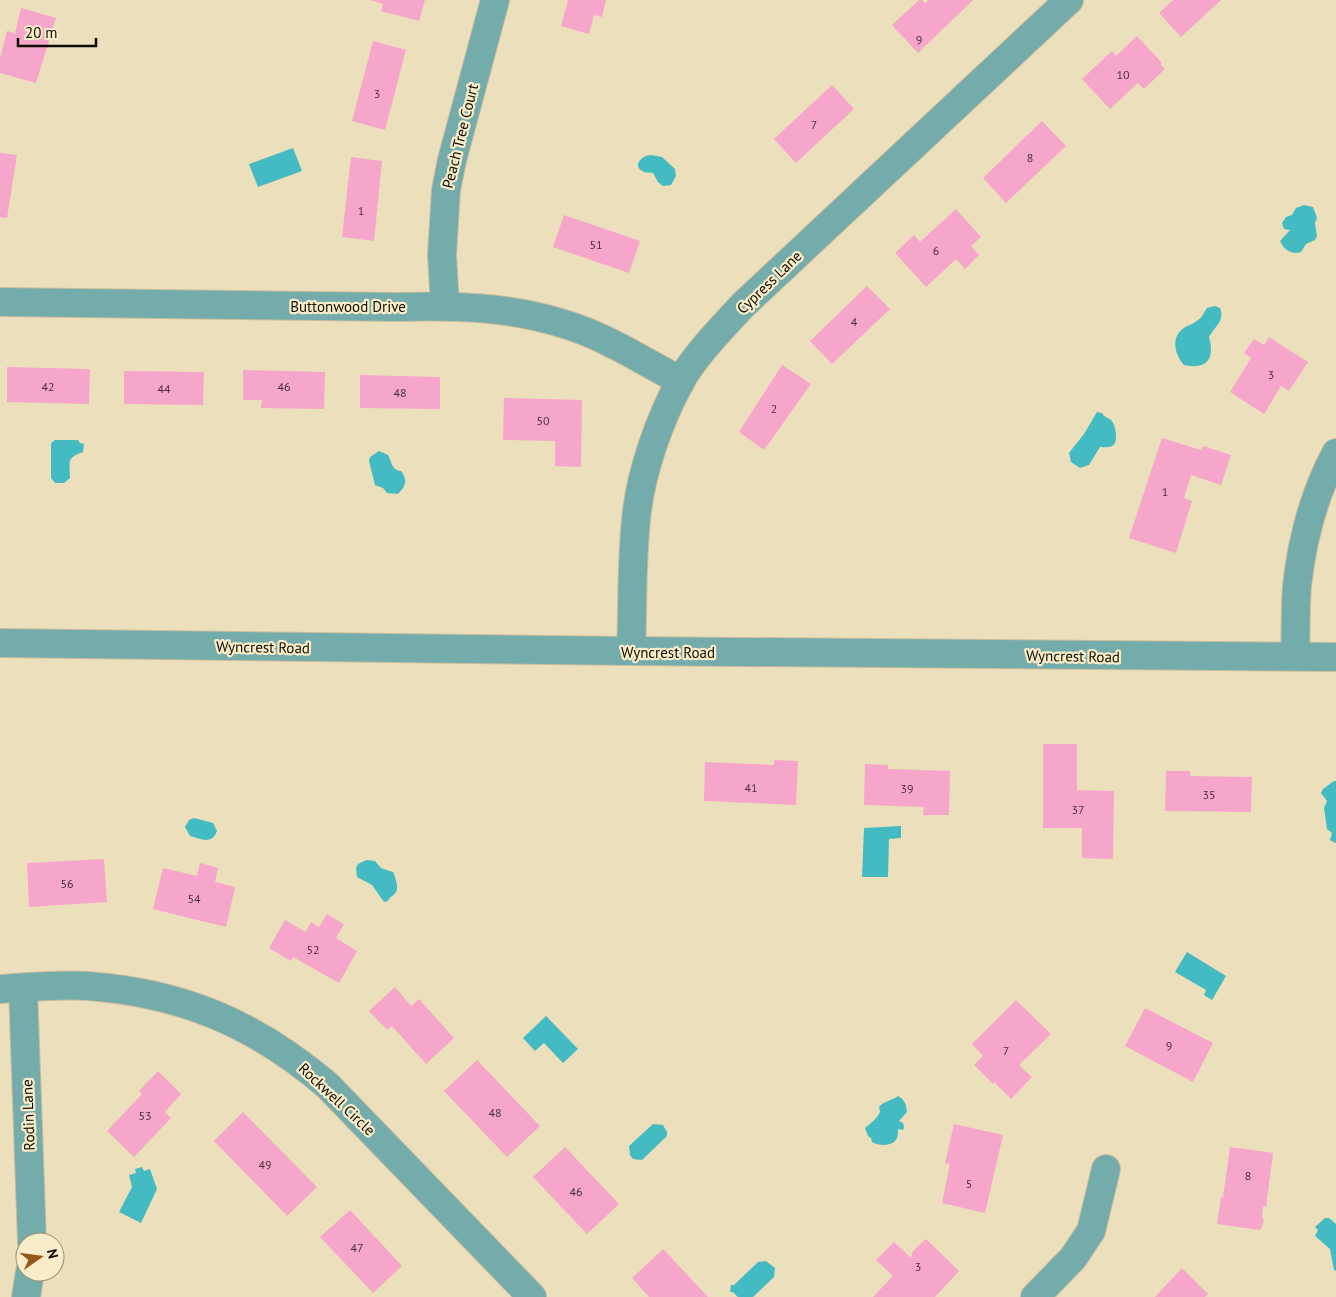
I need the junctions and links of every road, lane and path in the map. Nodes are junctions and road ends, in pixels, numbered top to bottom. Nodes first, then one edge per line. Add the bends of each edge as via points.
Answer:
1 (495, 0) edge
2 (1069, 0) edge
3 (0, 302) edge
4 (445, 306) junction
5 (681, 381) junction
6 (1336, 453) edge
7 (0, 643) edge
8 (632, 651) junction
9 (1295, 656) junction
10 (1336, 657) edge
11 (11, 988) edge
12 (1106, 1169) dead end
13 (31, 1232) edge
14 (28, 1282) edge
15 (26, 1297) edge
16 (532, 1297) edge
17 (1035, 1297) edge

1 - 4 street, Peach Tree Court via 446,190 442,254
2 - 5 street, Cypress Lane via 743,306 713,338
3 - 4 street, Buttonwood Drive
4 - 5 street, Buttonwood Drive via 494,309 565,324 601,338
5 - 8 street, Cypress Lane via 652,447 640,493 634,544
6 - 9 street via 1307,528 1298,586
7 - 8 street, Wyncrest Road
8 - 9 street, Wyncrest Road
9 - 10 street, Wyncrest Road
11 - 13 street, Rodin Lane
11 - 16 street, Rockwell Circle via 86,986 141,992 208,1012 266,1040 305,1066 334,1092
12 - 17 street via 1091,1231 1073,1258
14 - 15 street

